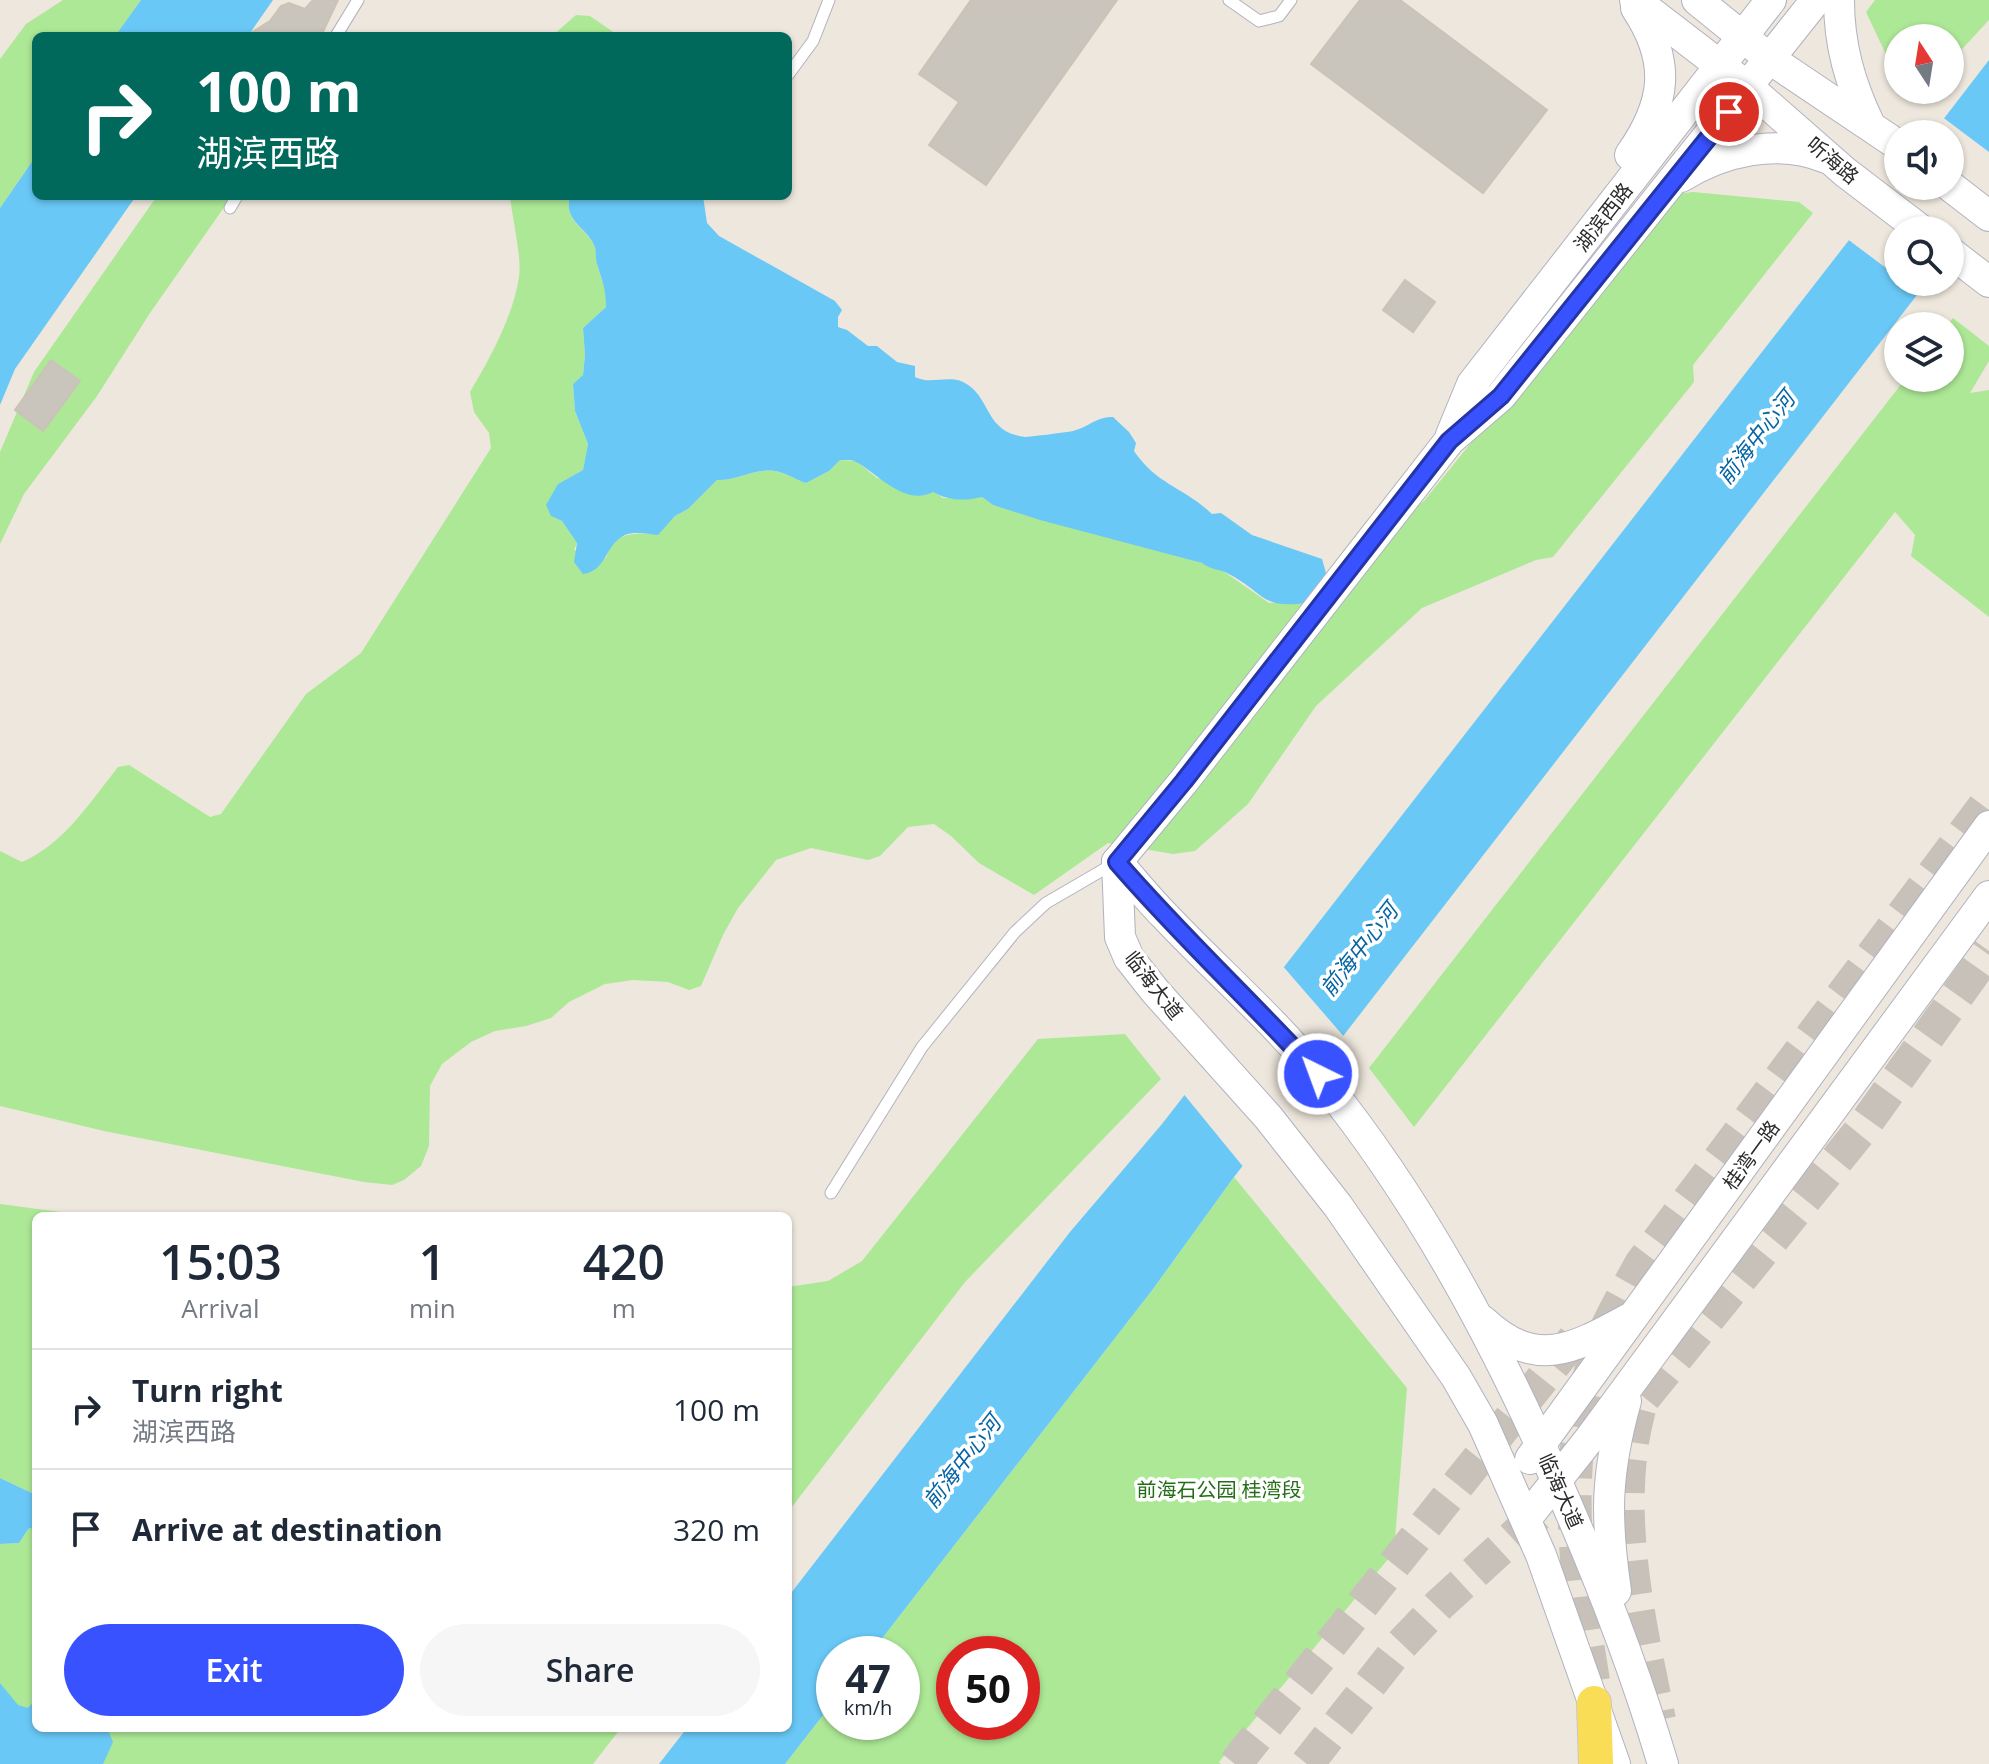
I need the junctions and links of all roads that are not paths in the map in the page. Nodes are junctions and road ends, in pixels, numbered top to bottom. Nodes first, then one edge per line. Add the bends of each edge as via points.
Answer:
1 (358, 0) edge
2 (829, 0) edge
3 (1229, 0) edge
4 (1291, 0) edge
5 (1633, 0) edge
6 (1697, 0) edge
7 (1771, 0) edge
8 (1816, 0) edge
9 (1839, 0) edge
10 (338, 32) edge
11 (1743, 37) junction
12 (1770, 59) junction
13 (1720, 66) junction
14 (792, 70) edge
15 (1748, 87) junction
16 (1881, 133) edge
17 (1838, 166) junction
18 (1672, 182) junction
19 (1964, 197) edge
20 (235, 200) edge
21 (230, 208) dead end
22 (1903, 216) edge
23 (1989, 216) edge
24 (1573, 257) junction
25 (1964, 263) edge
26 (1989, 282) edge
27 (1449, 441) junction
28 (1989, 826) edge
29 (1117, 862) junction
30 (1989, 896) edge
31 (831, 1193) dead end
32 (1477, 1314) junction
33 (1636, 1314) junction
34 (1630, 1383) junction
35 (1541, 1445) junction
36 (1557, 1482) junction
37 (1512, 1484) junction
38 (1526, 1519) junction
39 (1623, 1640) junction
40 (1594, 1703) junction
41 (1596, 1764) edge
42 (1615, 1764) edge
43 (1663, 1764) edge

1 - 10 lane
2 - 14 lane via 813,41
3 - 4 lane via 1259,21 1279,16
5 - 13 main road, 听海路
5 - 24 main road via 1660,60 1657,108
6 - 11 main road
7 - 11 main road, 湖滨西路
8 - 12 main road, 湖滨西路
9 - 16 main road via 1847,70
11 - 12 main road
11 - 13 main road, 湖滨西路
12 - 15 main road, 湖滨西路
12 - 16 main road
13 - 15 main road, 听海路
13 - 24 main road, 湖滨西路
15 - 17 main road, 听海路
15 - 18 main road, 湖滨西路
17 - 18 main road via 1808,151 1762,149 1715,160
17 - 22 main road, 听海路
18 - 27 main road, 湖滨西路 via 1501,396
19 - 23 main road
20 - 21 lane
24 - 27 main road, 湖滨西路 via 1472,384
25 - 26 main road
27 - 29 main road, 湖滨西路
28 - 33 main road, 桂湾一路
29 - 31 lane via 1046,903 1015,932 922,1047
29 - 32 main road, 临海大道 via 1318,1074 1430,1234
29 - 37 main road, 临海大道 via 1120,937 1129,958 1268,1117 1381,1265 1456,1377
30 - 34 main road, 桂湾一路
32 - 33 main road via 1521,1347 1556,1350
32 - 35 main road, 临海大道
33 - 35 main road, 桂湾一路
34 - 36 main road, 桂湾一路
34 - 39 main road via 1608,1482 1610,1550
35 - 36 main road, 临海大道
35 - 37 main road, 桂湾一路
36 - 38 main road, 桂湾一路
36 - 39 main road, 临海大道
37 - 38 main road, 临海大道
38 - 40 main road, 临海大道
39 - 43 main road, 临海大道
40 - 41 main road
40 - 42 main road, 临海大道

